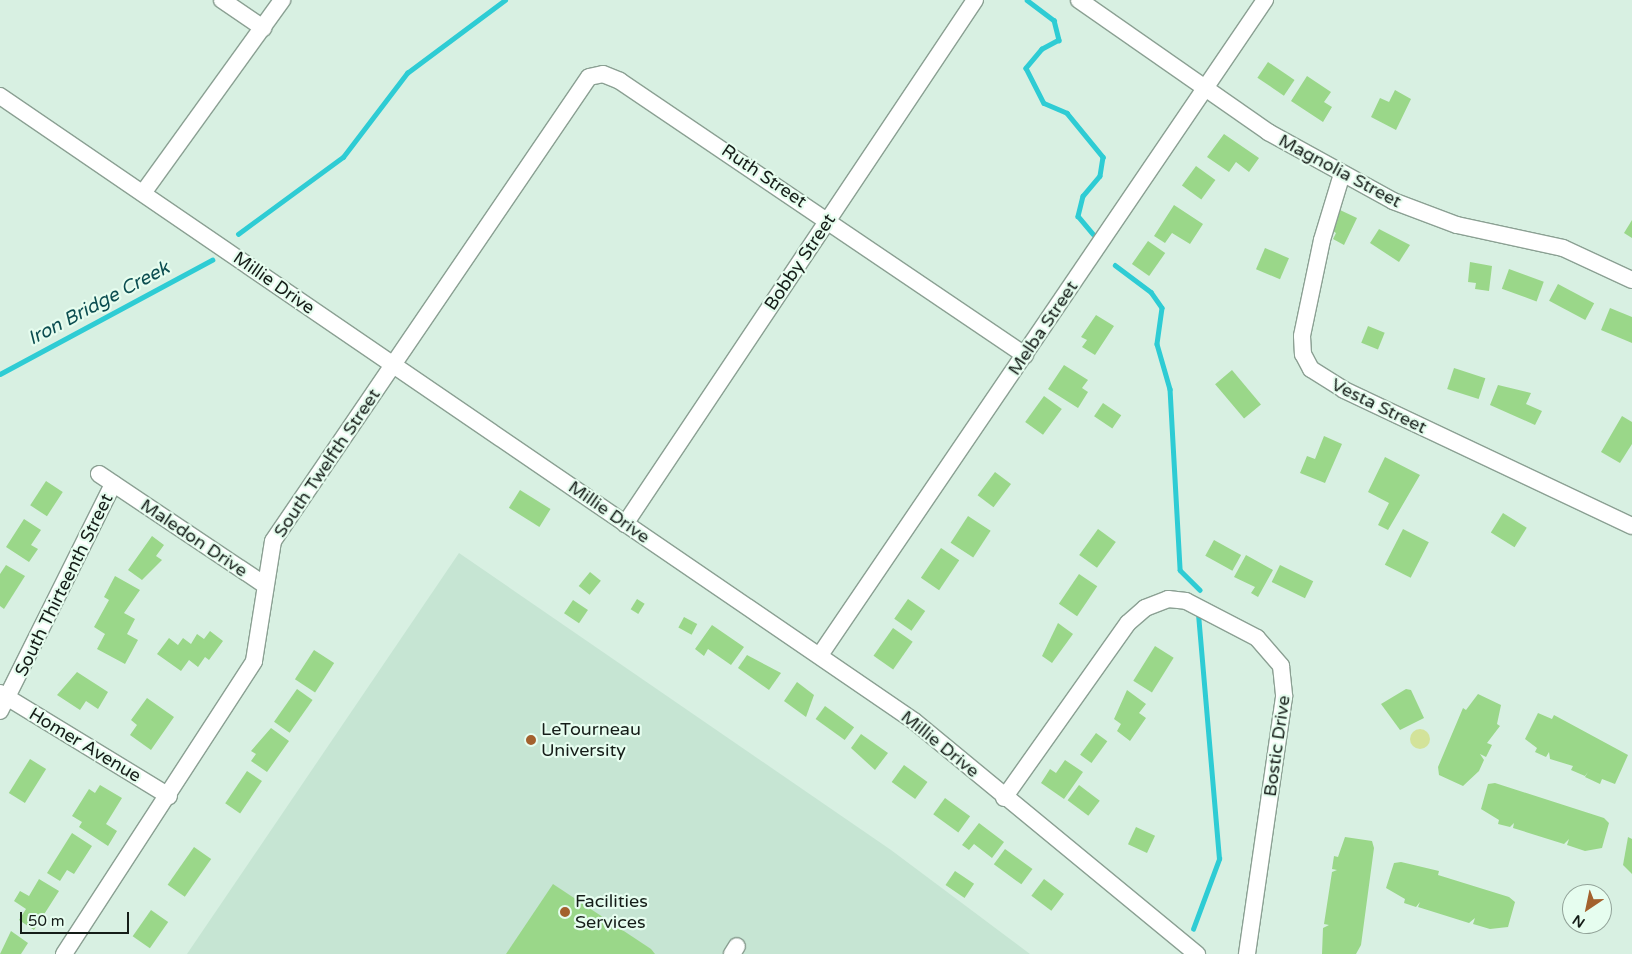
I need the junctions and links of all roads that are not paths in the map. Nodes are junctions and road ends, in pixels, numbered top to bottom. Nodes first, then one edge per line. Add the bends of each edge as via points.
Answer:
1 (222, 0) edge
2 (282, 0) edge
3 (975, 0) edge
4 (1079, 0) edge
5 (1265, 0) edge
6 (263, 28) junction
7 (598, 74) joint
8 (1203, 89) junction
9 (0, 96) edge
10 (1342, 174) junction
11 (143, 193) junction
12 (829, 220) junction
13 (1632, 280) edge
14 (1025, 355) junction
15 (393, 366) junction
16 (98, 474) dead end
17 (113, 484) junction
18 (626, 524) junction
19 (1632, 526) edge
20 (265, 585) junction
21 (820, 655) junction
22 (3, 701) edge
23 (169, 796) junction
24 (1004, 798) junction
25 (64, 954) edge
26 (1197, 954) edge
27 (1247, 954) edge

1 - 6 street
2 - 6 street
3 - 12 street, Bobby Street
4 - 8 street, Magnolia Street
5 - 8 street, Melba Street
6 - 11 street
7 - 12 street, Ruth Street via 620,81
7 - 15 street, South Twelfth Street via 580,86
8 - 10 street, Magnolia Street
8 - 14 street, Melba Street
9 - 11 street, Millie Drive
10 - 13 street, Magnolia Street via 1424,215 1550,244
10 - 19 street, Vesta Street via 1322,240 1302,336 1303,354 1311,369 1344,390
11 - 15 street, Millie Drive
12 - 14 street, Ruth Street
12 - 18 street, Bobby Street
14 - 21 street, Melba Street
15 - 18 street, Millie Drive
15 - 20 street, South Twelfth Street via 273,542
16 - 17 street, Maledon Drive
17 - 20 street, Maledon Drive
17 - 22 street, South Thirteenth Street
18 - 21 street, Millie Drive
20 - 23 street, South Twelfth Street via 254,661
21 - 24 street, Millie Drive via 926,730
22 - 23 street, Homer Avenue
23 - 25 street, South Twelfth Street
24 - 26 street, Millie Drive
24 - 27 street, Bostic Drive via 1128,623 1145,608 1168,599 1186,600 1257,638 1281,666 1284,697

